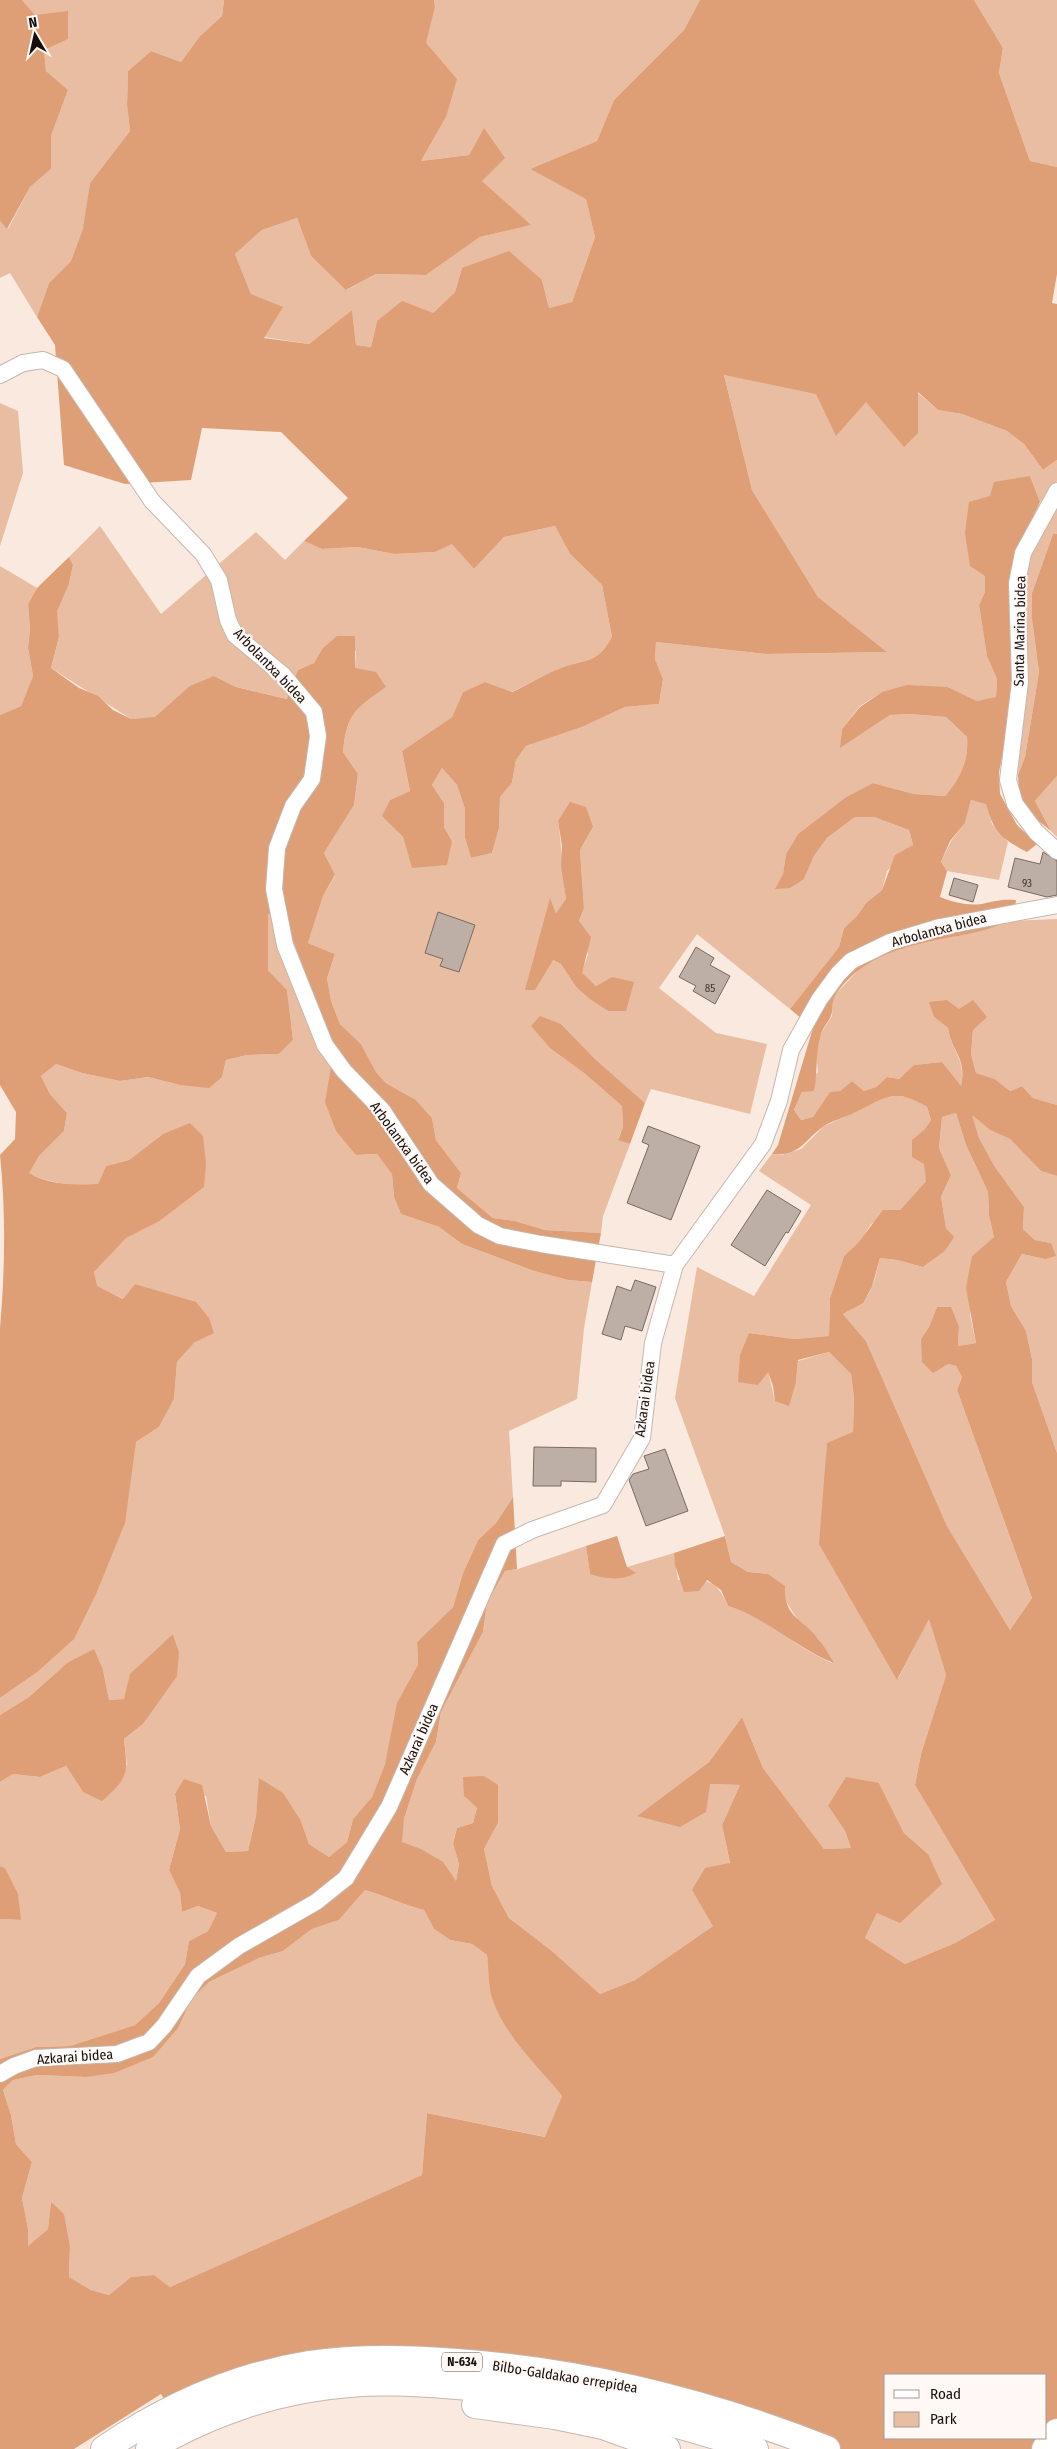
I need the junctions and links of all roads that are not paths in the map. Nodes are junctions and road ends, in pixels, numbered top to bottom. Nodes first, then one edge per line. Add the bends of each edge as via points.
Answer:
1 (0, 375) edge
2 (1057, 491) edge
3 (1057, 851) edge
4 (1057, 905) edge
5 (675, 1265) junction
6 (0, 2074) edge
7 (249, 2404) junction
8 (1057, 2432) edge
9 (104, 2449) edge
10 (149, 2449) edge
11 (668, 2449) edge
12 (755, 2449) edge
13 (827, 2449) edge
14 (1045, 2449) edge

1 - 5 street, Arbolantxa bidea via 23,363 43,360 63,369 152,501 203,554 219,580 228,620 235,635 282,675 314,712 318,736 312,779 293,806 277,848 274,889 285,945 325,1045 344,1071 382,1110 431,1184 478,1225 500,1236
2 - 3 street, Santa Marina bidea via 1023,553 1017,583 1020,682 1008,780 1015,804 1036,832
4 - 5 street, Arbolantxa bidea via 940,927 890,942 851,961 819,1000 791,1050 779,1101 763,1144
5 - 6 street, Azkarai bidea via 653,1343 642,1438 603,1505 532,1530 504,1544 389,1807 346,1878 316,1902 239,1946 198,1976 164,2026 149,2042 117,2054 36,2058
7 - 10 highway, Bilbo-Galdakao errepidea / N-634 via 201,2421
7 - 11 highway via 414,2400 482,2406 603,2426
7 - 12 highway, Bilbo-Galdakao errepidea / N-634 via 348,2384 382,2382 478,2388 538,2395 662,2419
8 - 14 highway
9 - 13 highway, Bilbo-Galdakao errepidea / N-634 via 191,2399 242,2380 307,2365 382,2358 480,2363 634,2388 721,2411

